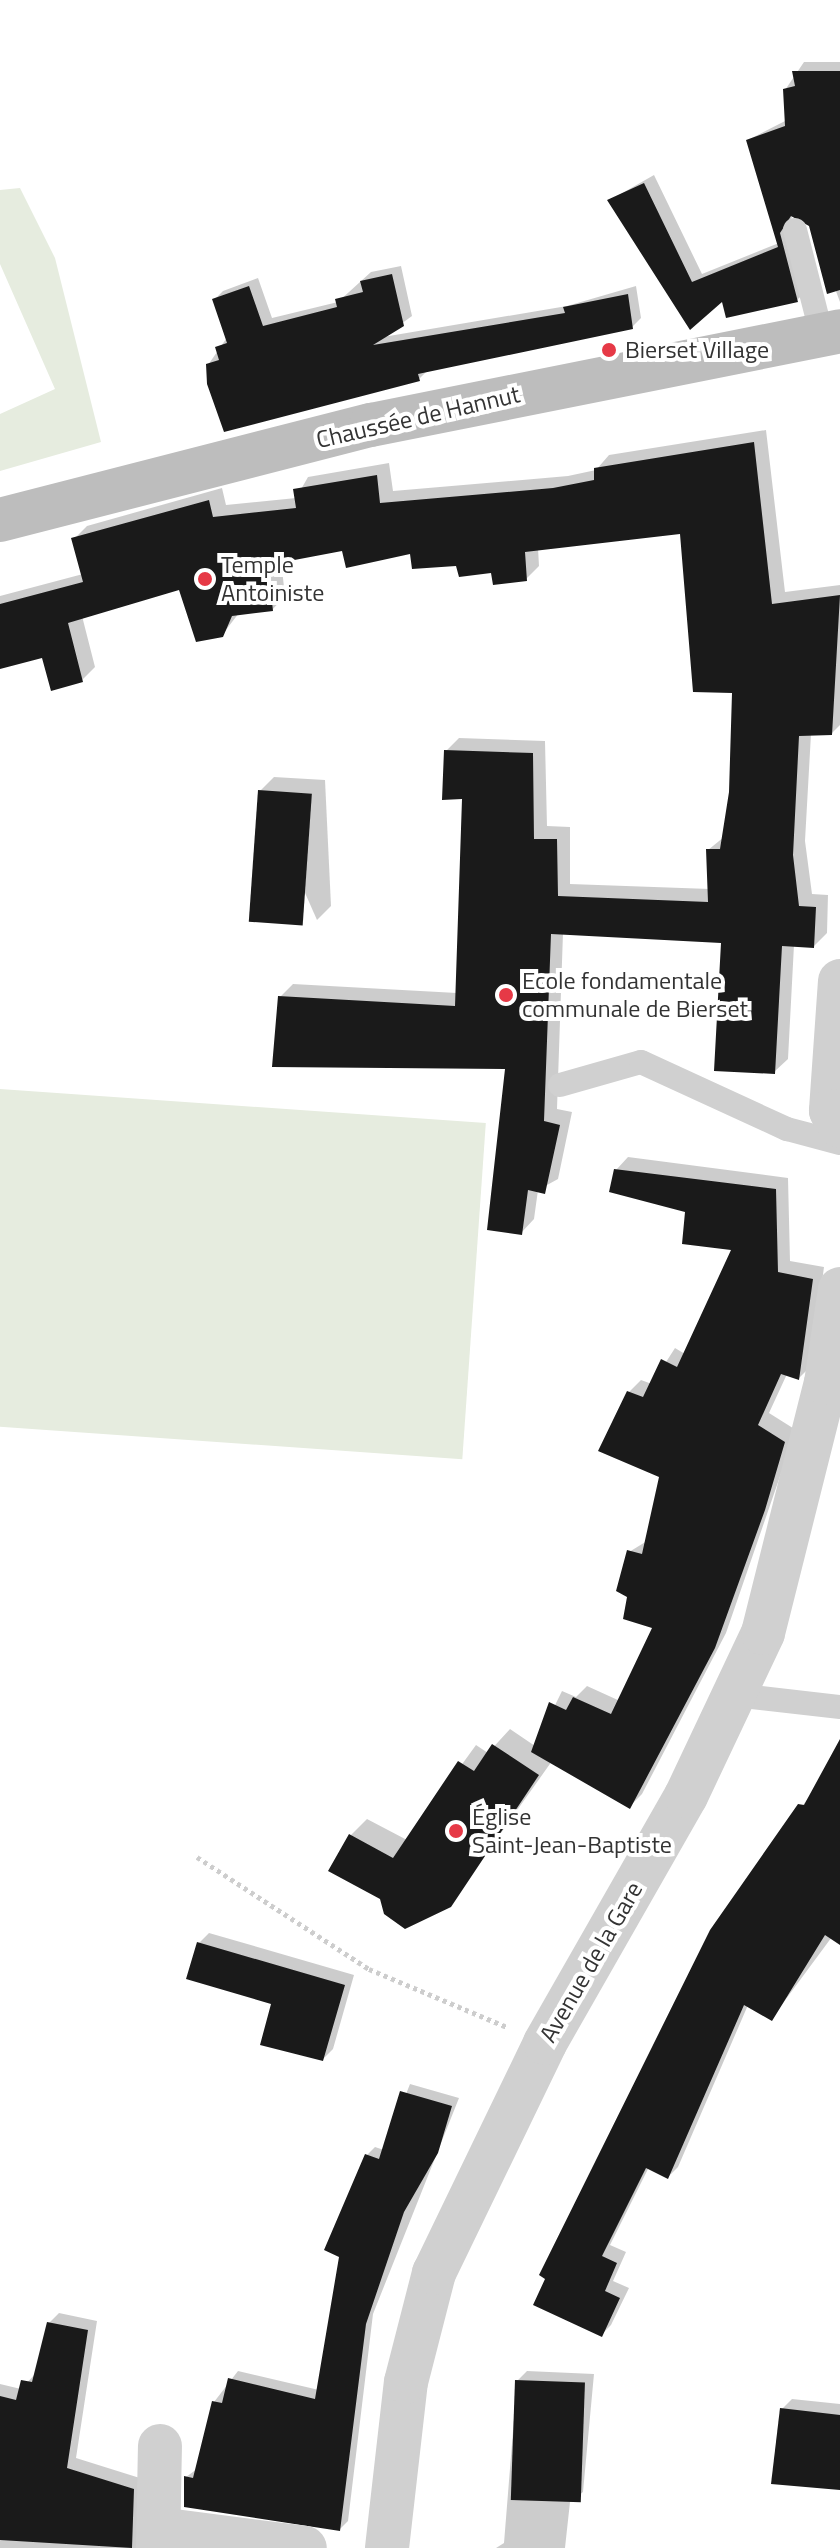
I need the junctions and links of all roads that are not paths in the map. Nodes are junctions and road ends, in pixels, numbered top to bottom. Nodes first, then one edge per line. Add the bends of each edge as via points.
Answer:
1 (795, 230) dead end
2 (831, 333) edge
3 (0, 520) edge
4 (840, 981) edge
5 (560, 1085) dead end
6 (840, 1126) edge
7 (840, 1143) edge
8 (840, 1289) edge
9 (735, 1695) junction
10 (840, 1707) edge
11 (160, 2446) dead end
12 (159, 2538) edge
13 (305, 2548) edge
14 (387, 2548) edge

1 - 2 lane
2 - 3 main road, Chaussée de Hannut via 371,425
4 - 6 street via 831,1111
5 - 7 lane via 641,1062 787,1129
8 - 9 street, Avenue de la Gare via 826,1383 763,1633
9 - 10 lane
9 - 14 street, Avenue de la Gare via 686,1796 545,2043 449,2236 415,2331
11 - 12 street
12 - 13 street

